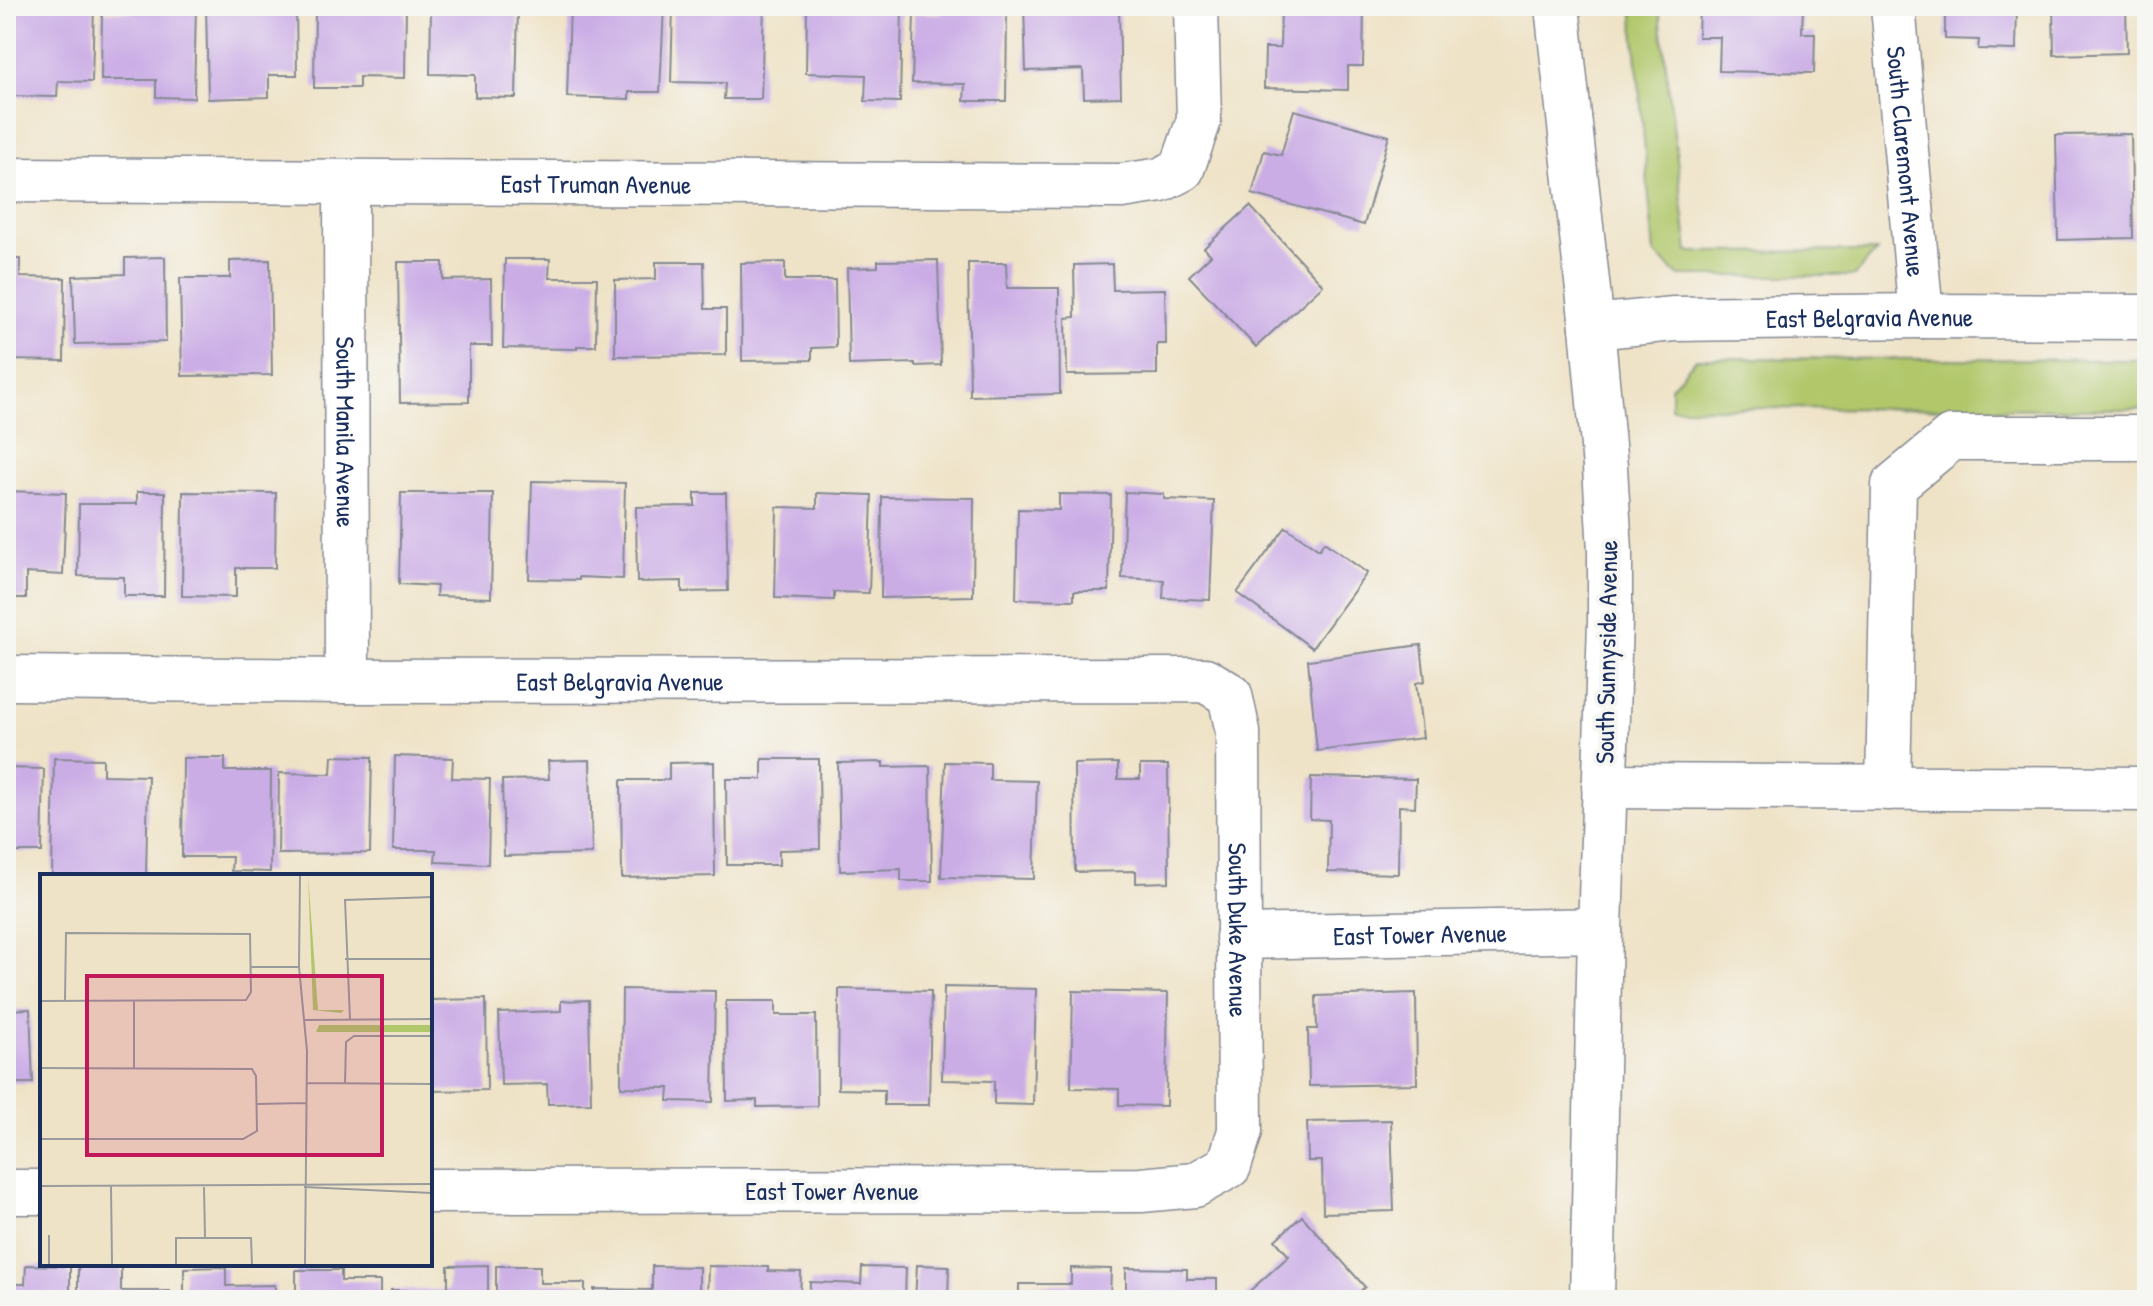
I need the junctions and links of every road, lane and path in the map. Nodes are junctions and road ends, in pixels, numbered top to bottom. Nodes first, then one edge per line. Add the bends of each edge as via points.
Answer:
1 (1196, 6) edge
2 (1557, 6) edge
3 (1893, 6) edge
4 (6, 180) edge
5 (346, 182) junction
6 (1921, 316) junction
7 (2147, 317) edge
8 (1592, 327) junction
9 (2147, 438) edge
10 (6, 678) edge
11 (347, 681) junction
12 (1230, 695) joint
13 (1604, 786) junction
14 (1888, 788) junction
15 (2147, 789) edge
16 (1600, 930) junction
17 (1238, 937) junction
18 (1229, 1166) joint
19 (432, 1191) edge
20 (6, 1192) edge
21 (40, 1192) edge
22 (1592, 1300) edge

1 - 5 street, East Truman Avenue via 1199,120 1182,169 1161,180 1122,186
2 - 8 street, South Sunnyside Avenue
3 - 6 street, South Claremont Avenue
4 - 5 street, East Truman Avenue
5 - 11 street, South Manila Avenue
6 - 7 street, East Belgravia Avenue
6 - 8 street, East Belgravia Avenue via 1674,319
8 - 13 street, South Sunnyside Avenue via 1610,551
9 - 14 street via 1951,438 1894,485
10 - 11 street, East Belgravia Avenue
11 - 12 street, East Belgravia Avenue via 1205,680
12 - 17 street, South Duke Avenue via 1238,732
13 - 14 street
13 - 16 street, South Sunnyside Avenue
14 - 15 street
16 - 17 street, East Tower Avenue
16 - 22 street, South Sunnyside Avenue
17 - 18 street, South Duke Avenue via 1240,1131
18 - 19 street, East Tower Avenue via 1195,1185 1141,1190
20 - 21 street

